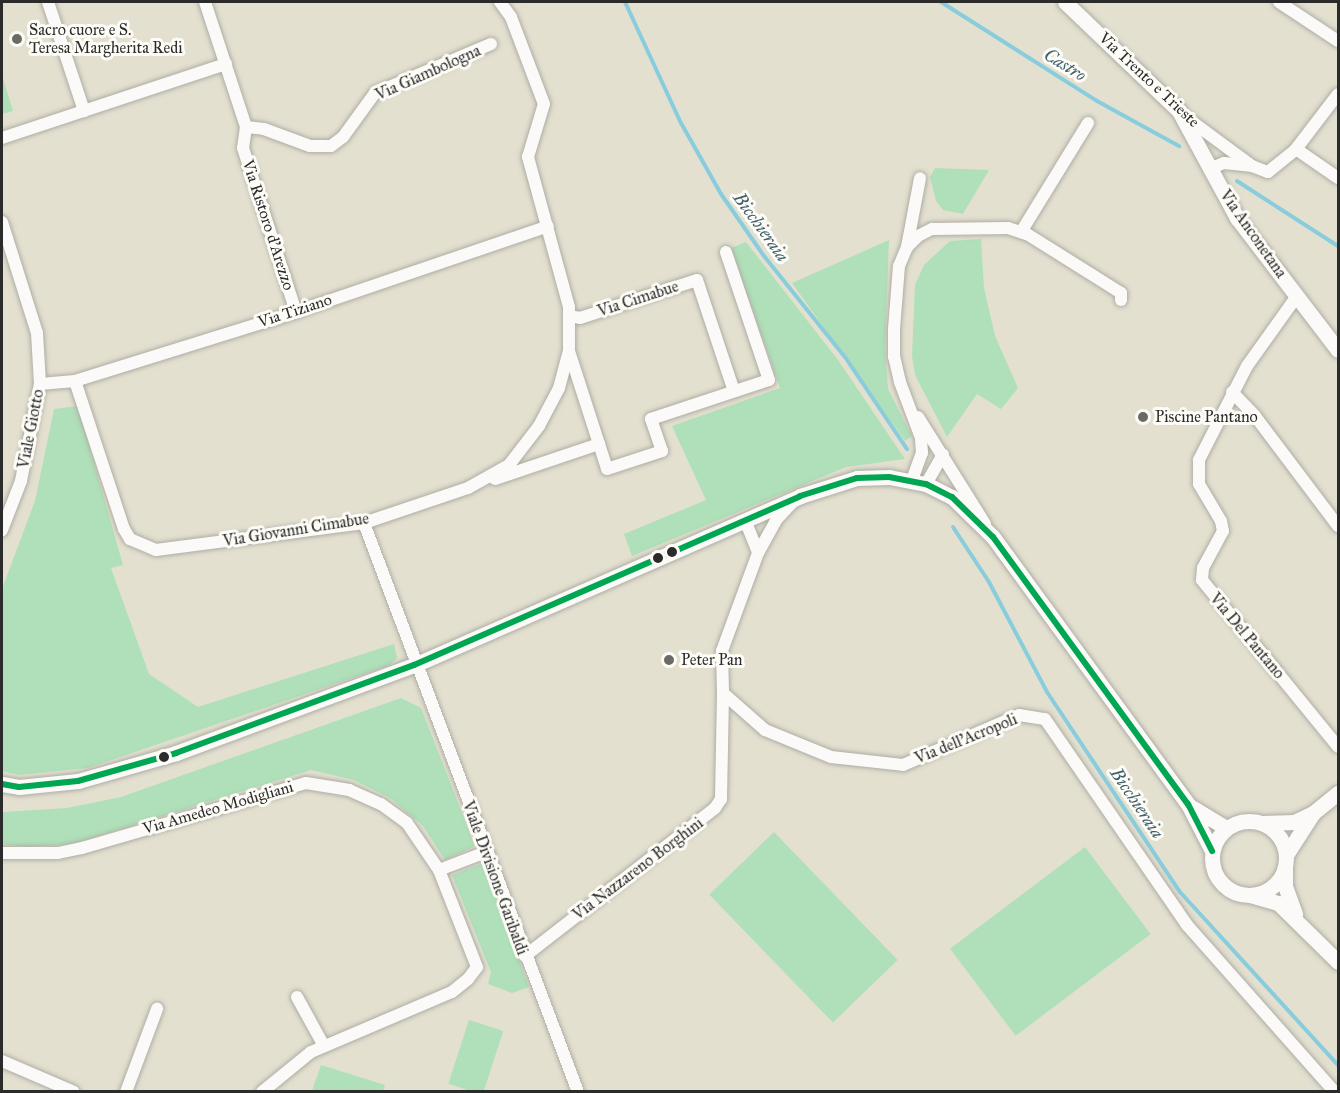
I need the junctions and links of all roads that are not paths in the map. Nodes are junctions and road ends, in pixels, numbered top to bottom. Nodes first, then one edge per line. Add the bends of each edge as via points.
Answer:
1 (48, 2) edge
2 (204, 2) edge
3 (500, 2) edge
4 (1065, 2) edge
5 (1279, 2) edge
6 (1338, 41) edge
7 (492, 44) dead end
8 (226, 64) junction
9 (1338, 94) edge
10 (84, 111) junction
11 (1179, 111) junction
12 (1088, 123) dead end
13 (246, 127) junction
14 (2, 138) edge
15 (1296, 149) junction
16 (1252, 166) junction
17 (1209, 169) junction
18 (920, 178) dead end
19 (1338, 178) edge
20 (2, 222) edge
21 (548, 226) junction
22 (1022, 232) junction
23 (907, 247) junction
24 (726, 252) dead end
25 (1297, 296) junction
26 (1121, 300) dead end
27 (296, 312) junction
28 (569, 316) junction
29 (568, 350) junction
30 (1338, 350) edge
31 (75, 381) junction
32 (40, 384) junction
33 (734, 391) junction
34 (1232, 392) junction
35 (914, 411) junction
36 (598, 444) junction
37 (943, 454) junction
38 (919, 482) junction
39 (468, 488) junction
40 (800, 496) junction
41 (746, 520) junction
42 (363, 523) junction
43 (1338, 526) edge
44 (2, 530) edge
45 (993, 537) junction
46 (758, 552) junction
47 (414, 665) junction
48 (723, 693) junction
49 (1338, 747) edge
50 (2, 784) edge
51 (1338, 793) edge
52 (1188, 804) junction
53 (1313, 813) junction
54 (1263, 823) junction
55 (1226, 828) junction
56 (1212, 851) junction
57 (486, 852) junction
58 (2, 854) edge
59 (1285, 861) junction
60 (439, 870) junction
61 (1249, 895) junction
62 (1296, 917) junction
63 (525, 956) junction
64 (1338, 962) edge
65 (297, 997) dead end
66 (157, 1009) dead end
67 (324, 1046) junction
68 (2, 1061) edge
69 (51, 1087) edge
70 (74, 1092) edge
71 (126, 1092) edge
72 (262, 1092) edge
73 (578, 1092) edge
74 (1335, 1092) edge

1 - 10 street
2 - 8 street, Via Ristoro d'Arezzo
3 - 21 street, Via Giovanni Cimabue via 511,17 544,104 528,157
4 - 11 main road, Via Trento e Trieste
5 - 6 street
7 - 13 street, Via Giambologna via 375,93 343,137 331,146 310,146 264,129
8 - 10 street
8 - 13 street, Via Ristoro d'Arezzo
9 - 15 street
10 - 14 street
11 - 16 street, Via Trento e Trieste
11 - 17 main road, Via Anconetana
12 - 22 street
13 - 27 street, Via Ristoro d'Arezzo via 243,148
15 - 16 street via 1268,172
15 - 19 street
16 - 17 street via 1224,163
17 - 25 main road, Via Anconetana via 1237,219
18 - 23 street
20 - 32 street, Viale Giotto via 37,333
21 - 27 street, Via Tiziano
21 - 28 street, Via Giovanni Cimabue
22 - 23 street via 1008,228 932,229
22 - 26 street via 1121,293
23 - 35 street via 899,266 894,357
24 - 33 street via 769,380
25 - 30 main road, Via Anconetana
25 - 34 street, Via Del Pantano
27 - 31 street, Via Tiziano
28 - 29 street, Via Giovanni Cimabue
28 - 33 street, Via Cimabue via 580,318 697,280
29 - 36 street
29 - 39 street, Via Giovanni Cimabue via 559,388 539,426 509,465
31 - 32 street, Via Tiziano
31 - 42 street, Via Giovanni Cimabue via 124,529 142,546 156,550
32 - 44 street, Viale Giotto via 21,481
33 - 36 street via 651,419 662,451 607,469
34 - 43 street via 1256,416
34 - 49 street, Via Del Pantano via 1199,460 1199,484 1223,531 1203,568 1202,580
35 - 37 street
35 - 38 street via 921,453
36 - 39 street
37 - 38 street
37 - 45 street
38 - 40 main road via 889,477 857,478
38 - 45 main road via 968,510
39 - 42 street, Via Giovanni Cimabue
40 - 41 main road
40 - 46 street via 777,519
41 - 46 street
41 - 47 main road
42 - 47 street
45 - 52 main road
46 - 48 street via 722,651
47 - 50 main road via 176,753 78,781 19,787
47 - 57 street, Viale Divisione Garibaldi
48 - 63 street, Via Nazzareno Borghini via 721,799 708,815
48 - 74 street, Via dell'Acropoli via 765,730 820,752 903,765 1019,715 1045,719 1186,925
51 - 53 main road
52 - 55 main road
52 - 56 main road
53 - 54 main road via 1294,822
53 - 59 main road
54 - 55 main road via 1244,821
54 - 59 main road via 1279,836
55 - 56 main road
56 - 61 main road via 1214,873 1220,882 1228,889
57 - 60 street
57 - 63 street, Viale Divisione Garibaldi
58 - 60 street, Via Amedeo Modigliani via 58,853 82,848 306,783 350,790 381,804 407,823
59 - 61 main road via 1272,887
59 - 62 main road via 1285,886
60 - 67 street, Via Amedeo Modigliani via 477,967 452,992
61 - 62 main road via 1278,903
62 - 64 main road
63 - 73 street, Viale Divisione Garibaldi
65 - 67 street
66 - 71 street
67 - 72 street via 287,1068
68 - 69 street
69 - 70 street

